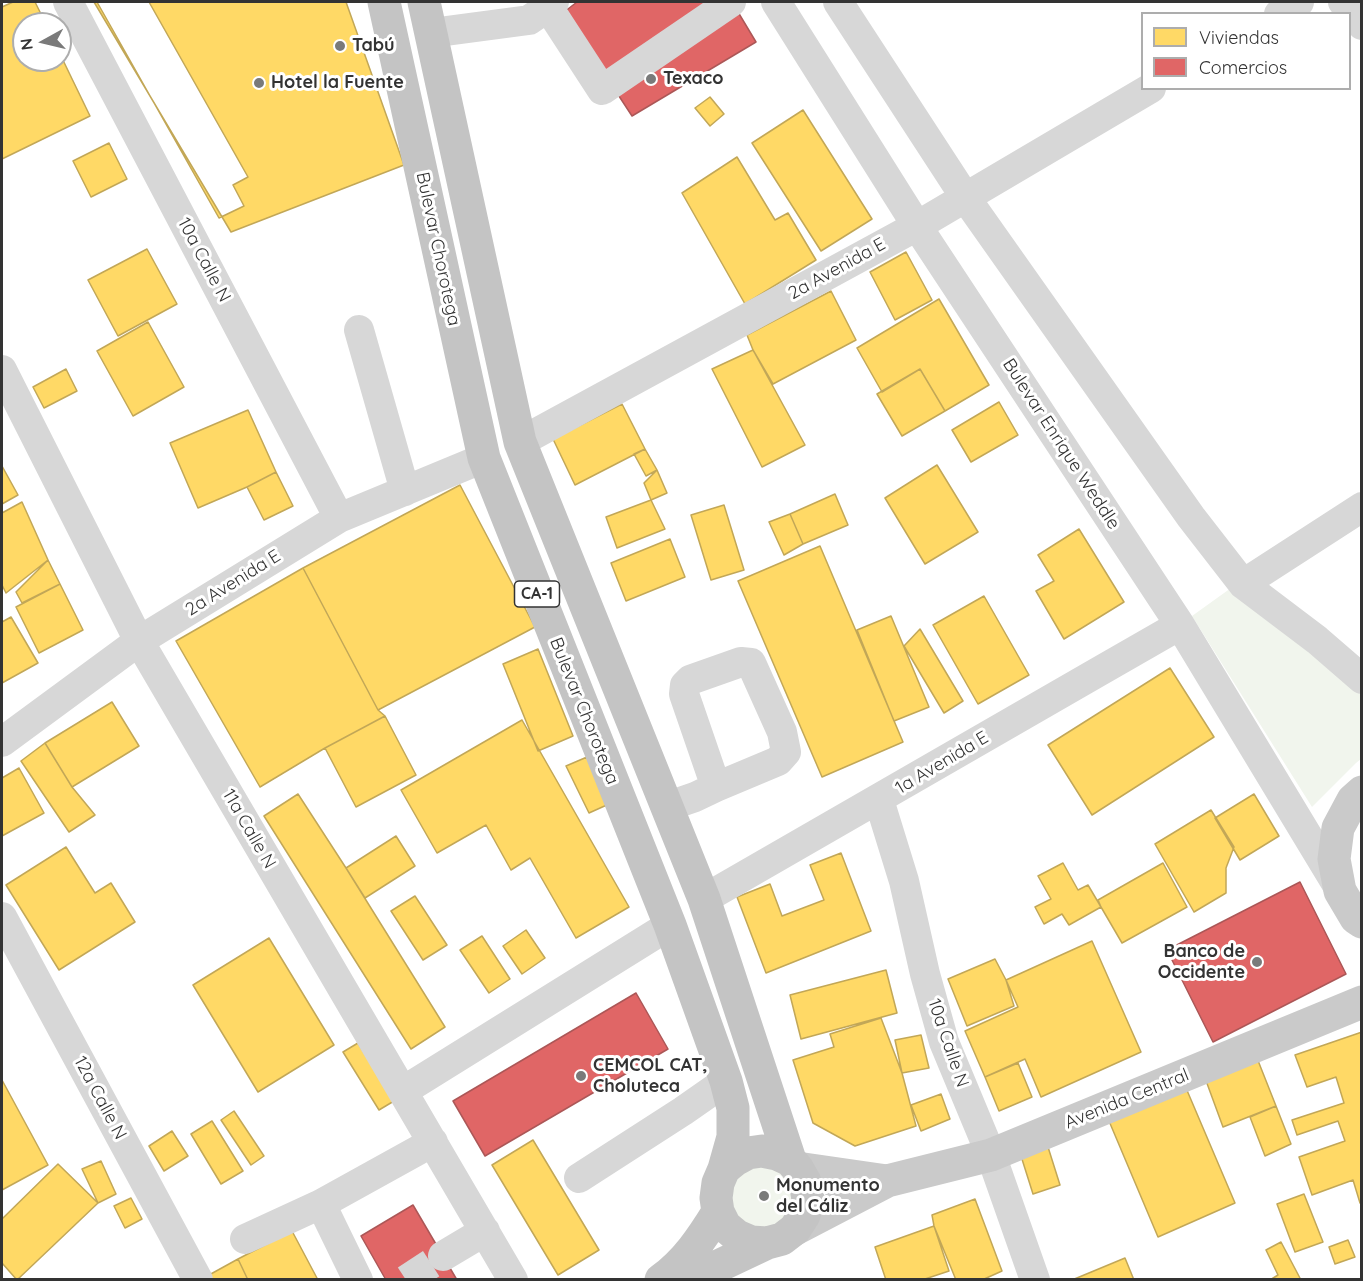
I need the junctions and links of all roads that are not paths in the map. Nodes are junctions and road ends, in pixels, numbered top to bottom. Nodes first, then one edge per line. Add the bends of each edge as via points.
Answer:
1 (68, 2) edge
2 (384, 2) edge
3 (424, 2) edge
4 (731, 2) edge
5 (776, 2) edge
6 (837, 2) edge
7 (1299, 2) edge
8 (1343, 2) edge
9 (551, 4) edge
10 (1282, 12) edge
11 (1362, 25) edge
12 (430, 33) junction
13 (1148, 90) edge
14 (965, 197) junction
15 (917, 226) junction
16 (359, 330) dead end
17 (2, 370) edge
18 (520, 442) junction
19 (484, 458) junction
20 (405, 491) junction
21 (1362, 507) edge
22 (339, 518) junction
23 (1243, 584) junction
24 (587, 609) junction
25 (550, 624) junction
26 (1180, 625) junction
27 (139, 641) junction
28 (1362, 679) edge
29 (2, 742) edge
30 (716, 787) dead end
31 (1362, 792) edge
32 (879, 800) junction
33 (666, 807) junction
34 (704, 899) junction
35 (1355, 915) edge
36 (2, 917) edge
37 (670, 925) junction
38 (1362, 1002) edge
39 (726, 1081) junction
40 (403, 1090) junction
41 (433, 1142) junction
42 (991, 1155) junction
43 (793, 1164) junction
44 (724, 1169) junction
45 (579, 1178) dead end
46 (887, 1181) junction
47 (321, 1204) junction
48 (718, 1212) junction
49 (485, 1231) junction
50 (781, 1236) junction
51 (245, 1239) dead end
52 (442, 1256) tunnel mouth
53 (198, 1280) edge
54 (358, 1280) edge
55 (513, 1280) edge
56 (661, 1280) edge
57 (689, 1280) edge
58 (1035, 1280) edge

1 - 22 street, 10a Calle N
2 - 19 highway, Bulevar Chorotega / CA-1
3 - 12 highway, CA-1
4 - 9 street via 602,90
5 - 15 street, Bulevar Enrique Weddle
6 - 14 street
7 - 10 street
8 - 11 street
9 - 12 street via 529,20
12 - 18 highway, CA-1
13 - 14 street, 2a Avenida E
14 - 15 street, 2a Avenida E
14 - 23 street via 1191,517
15 - 18 street, 2a Avenida E
15 - 26 street, Bulevar Enrique Weddle
16 - 20 street
17 - 27 street, 11a Calle N
18 - 24 highway, CA-1
19 - 20 street, 2a Avenida E
19 - 25 highway, Bulevar Chorotega / CA-1
20 - 22 street, 2a Avenida E
21 - 23 street
22 - 27 street, 2a Avenida E
23 - 28 street
24 - 25 highway
24 - 33 highway, CA-1
25 - 37 highway, Bulevar Chorotega / CA-1
26 - 32 street, 1a Avenida E
26 - 35 street, Bulevar Enrique Weddle
27 - 29 street, 2a Avenida E
27 - 40 street, 11a Calle N
30 - 33 street
31 - 35 main road via 1353,800 1338,828 1334,859
32 - 34 street, 1a Avenida E
32 - 42 street, 10a Calle N via 944,1042
33 - 34 highway, CA-1
34 - 43 highway, CA-1
36 - 53 street, 12a Calle N
37 - 39 highway, Bulevar Chorotega / CA-1
37 - 40 street
38 - 42 main road, Avenida Central
39 - 44 highway, Bulevar Chorotega / CA-1 via 733,1108 733,1137
39 - 45 street
40 - 41 street, 11a Calle N
41 - 47 street
41 - 49 street, 11a Calle N
42 - 46 main road, Avenida Central
42 - 58 street, 10a Calle N
43 - 44 highway via 777,1154 762,1151 748,1153
43 - 46 main road, Avenida Central
43 - 50 highway, CA-1 via 805,1182 808,1198 804,1215
44 - 48 highway, CA-1 via 716,1197
46 - 50 main road, Avenida Central
47 - 51 street
47 - 54 street
48 - 50 highway via 725,1226 751,1242
48 - 56 highway via 702,1239
49 - 52 street
49 - 55 street, 11a Calle N
50 - 57 highway

